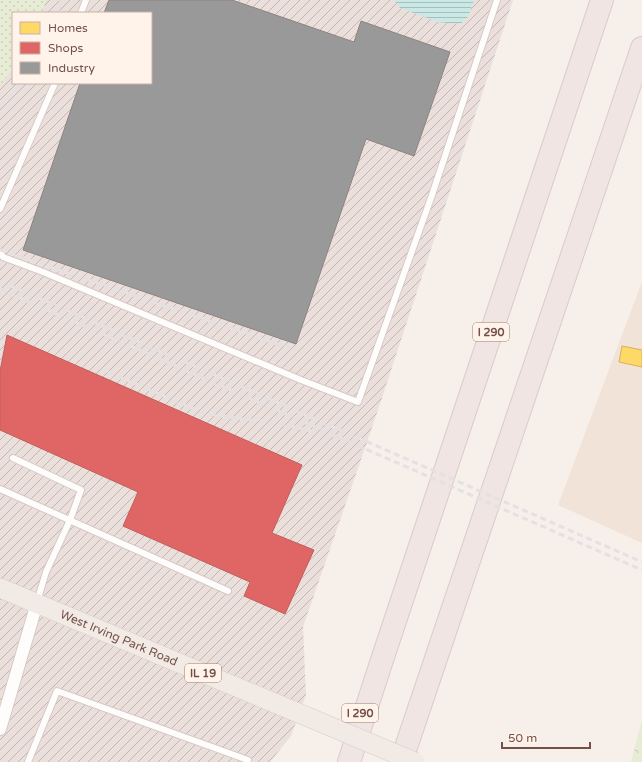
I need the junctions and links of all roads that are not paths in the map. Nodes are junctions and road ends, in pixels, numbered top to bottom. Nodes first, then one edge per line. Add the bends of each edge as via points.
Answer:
1 (86, 0) edge
2 (497, 0) edge
3 (602, 0) edge
4 (81, 12) edge
5 (642, 48) edge
6 (642, 79) edge
7 (55, 84) edge
8 (601, 171) junction
9 (0, 209) edge
10 (0, 252) edge
11 (13, 458) dead end
12 (0, 489) edge
13 (70, 520) junction
14 (0, 588) edge
15 (228, 591) dead end
16 (37, 603) junction
17 (381, 663) junction
18 (0, 729) edge
19 (28, 762) edge
20 (247, 762) edge
21 (340, 762) edge
22 (349, 762) edge
23 (401, 762) edge
24 (415, 762) edge

1 - 4 lane
2 - 10 lane via 432,195 358,402 3,257
3 - 17 highway, I 290
5 - 8 highway
6 - 8 highway
7 - 9 lane
8 - 23 highway
11 - 13 lane via 81,490
12 - 13 lane
13 - 15 lane
13 - 16 lane via 46,572
14 - 16 main road, West Irving Park Road / IL 19
16 - 18 street
16 - 24 main road, West Irving Park Road / IL 19, bridge
17 - 21 highway, I 290
17 - 22 highway
19 - 20 lane via 57,691 248,760

